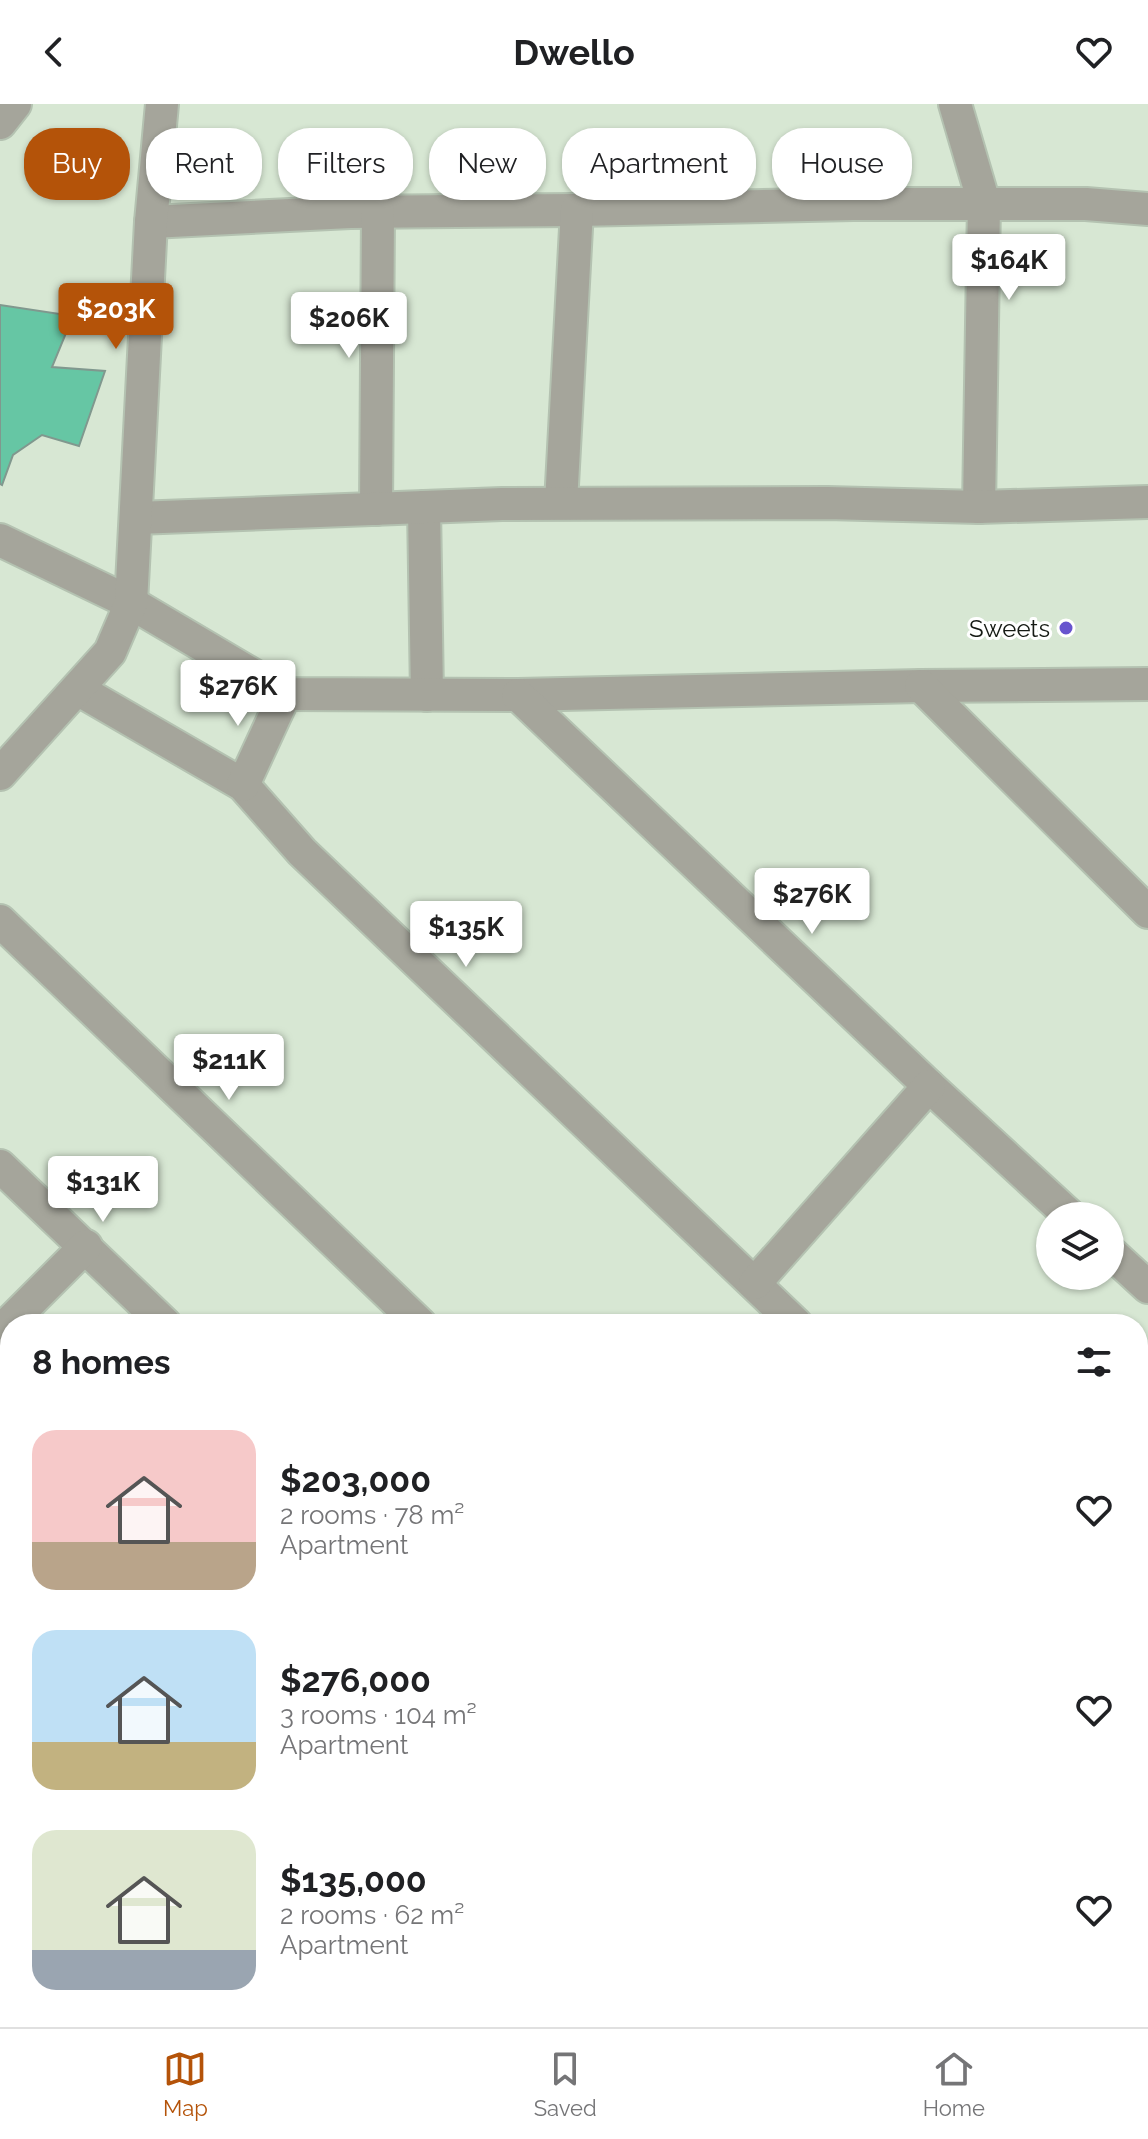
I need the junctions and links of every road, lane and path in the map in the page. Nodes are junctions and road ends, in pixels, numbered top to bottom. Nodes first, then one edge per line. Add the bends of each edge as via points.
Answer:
1 (15, 104) edge
2 (162, 104) edge
3 (955, 104) edge
4 (0, 123) edge
5 (984, 203) junction
6 (1148, 209) edge
7 (577, 210) junction
8 (378, 212) junction
9 (151, 222) junction
10 (1148, 502) edge
11 (561, 503) junction
12 (424, 507) junction
13 (979, 507) junction
14 (376, 509) junction
15 (136, 518) junction
16 (0, 540) edge
17 (131, 603) junction
18 (1148, 684) edge
19 (921, 686) junction
20 (79, 690) junction
21 (285, 694) junction
22 (427, 695) junction
23 (518, 695) junction
24 (0, 774) edge
25 (243, 785) junction
26 (1148, 912) edge
27 (0, 921) edge
28 (929, 1086) junction
29 (0, 1166) edge
30 (1055, 1202) edge
31 (86, 1246) junction
32 (1124, 1265) edge
33 (755, 1283) junction
34 (1148, 1287) edge
35 (18, 1314) edge
36 (155, 1314) edge
37 (410, 1314) edge
38 (786, 1314) edge

1 - 4 street
2 - 9 street
3 - 5 street
5 - 6 street
5 - 7 street
5 - 13 street
7 - 8 street
7 - 11 street
8 - 9 street
8 - 14 street
9 - 15 street
10 - 13 street
11 - 12 street
11 - 13 street
12 - 14 street
12 - 22 street
14 - 15 street
15 - 17 street
16 - 17 street
17 - 20 street via 110,652
17 - 21 street
18 - 19 street
19 - 23 street
19 - 26 street
20 - 24 street
20 - 25 street
21 - 22 street
21 - 25 street
22 - 23 street
23 - 28 street
25 - 33 street via 302,852
27 - 37 street
28 - 30 street
28 - 33 street
29 - 31 street
31 - 35 street
31 - 36 street
32 - 34 street
33 - 38 street

